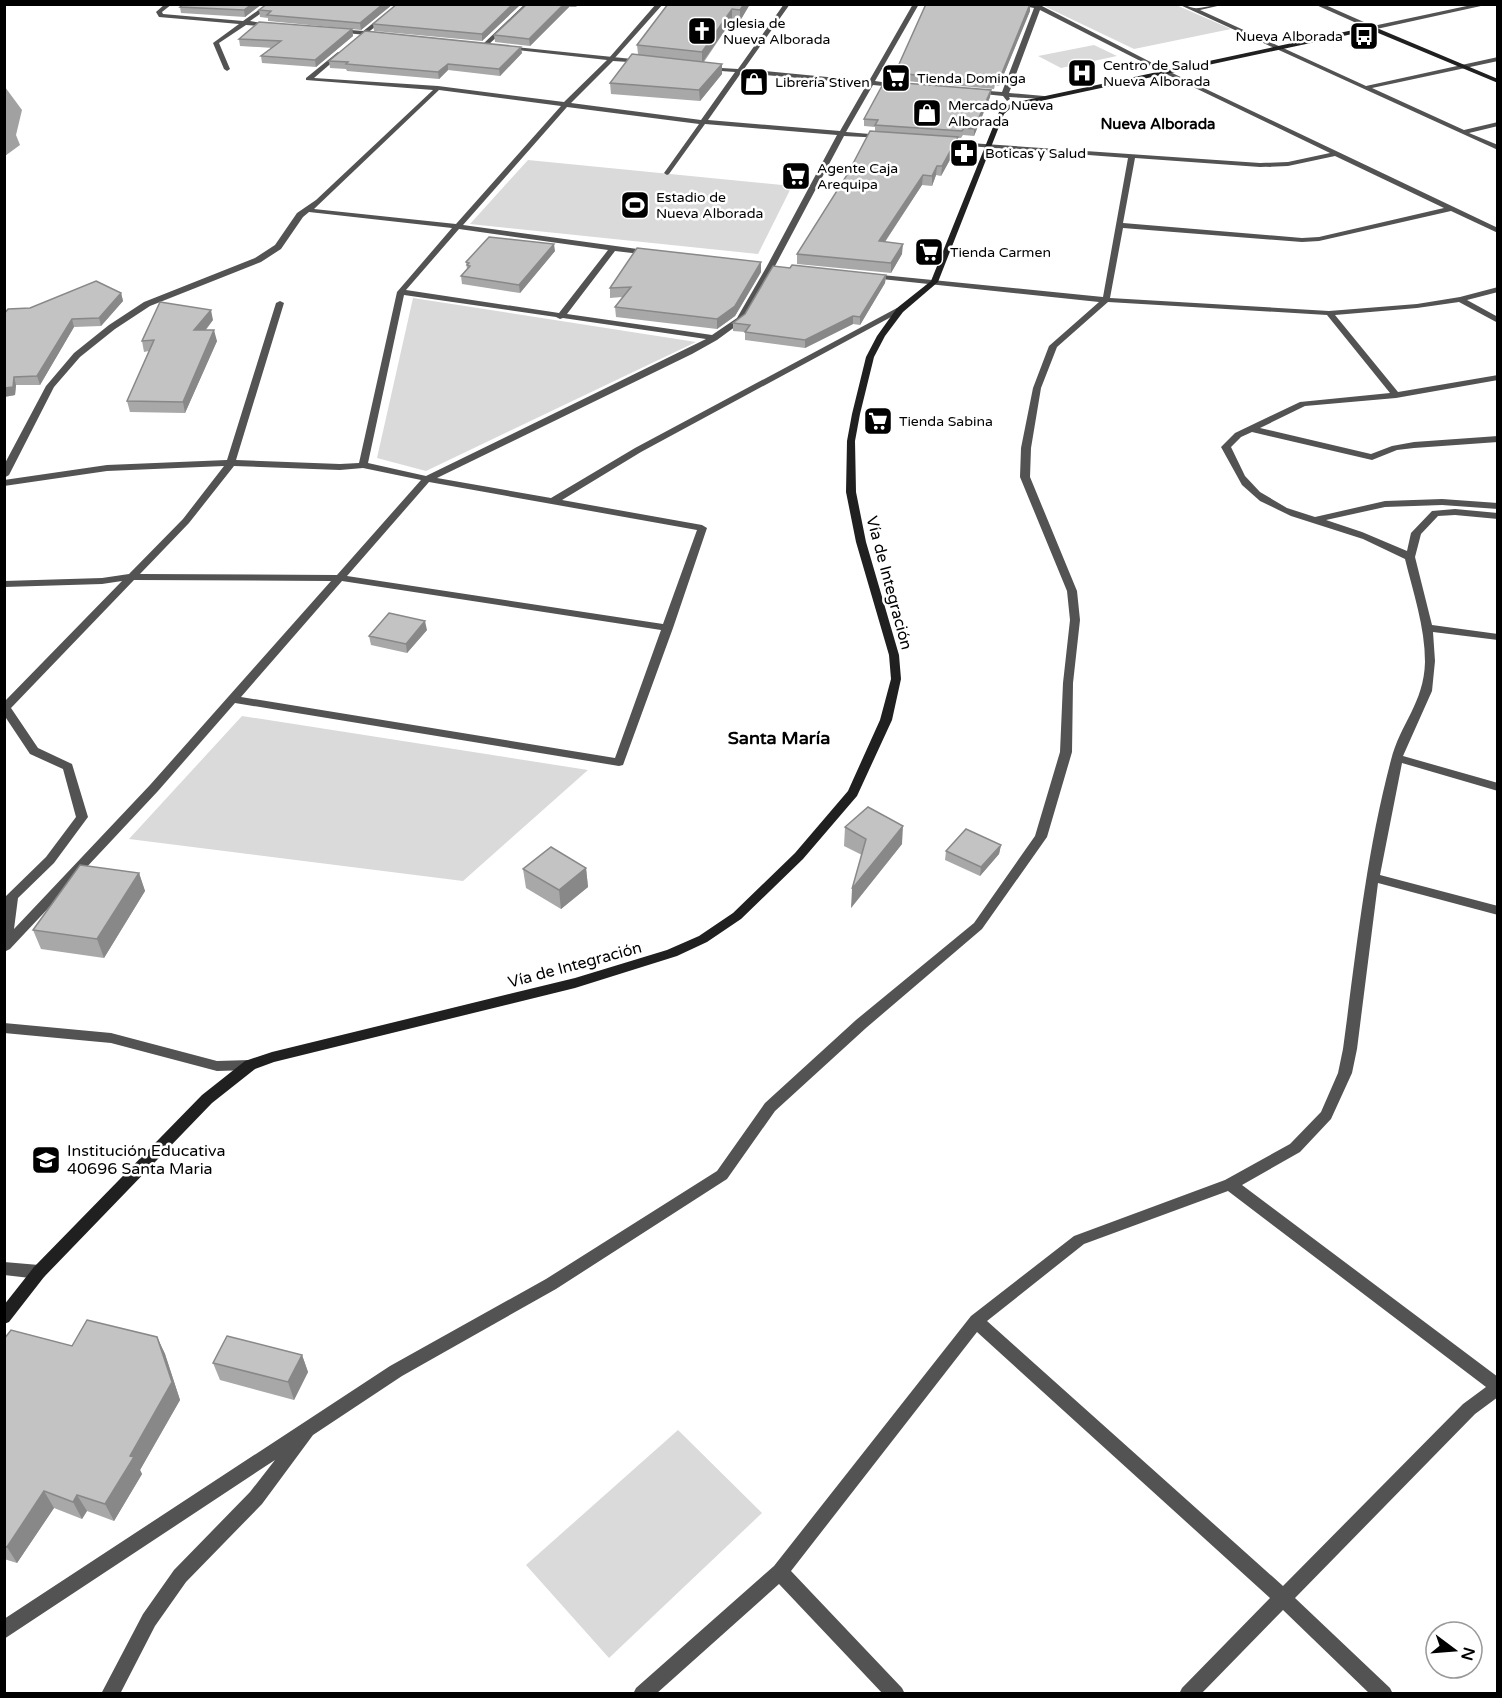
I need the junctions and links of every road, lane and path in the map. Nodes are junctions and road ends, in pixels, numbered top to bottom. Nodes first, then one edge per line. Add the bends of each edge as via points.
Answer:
1 (170, 4) edge
2 (271, 4) edge
3 (401, 4) edge
4 (529, 4) edge
5 (660, 4) edge
6 (787, 4) edge
7 (916, 4) edge
8 (1181, 4) edge
9 (1223, 4) edge
10 (1317, 4) edge
11 (1487, 4) edge
12 (1033, 6) edge
13 (1193, 10) junction
14 (245, 23) junction
15 (277, 26) edge
16 (1372, 28) junction
17 (332, 30) edge
18 (364, 33) junction
19 (386, 35) edge
20 (356, 39) edge
21 (474, 44) edge
22 (485, 45) junction
23 (348, 46) edge
24 (1277, 49) junction
25 (611, 59) junction
26 (1497, 60) edge
27 (645, 62) edge
28 (1463, 67) junction
29 (703, 68) edge
30 (227, 69) dead end
31 (737, 71) junction
32 (1166, 72) junction
33 (1497, 81) edge
34 (871, 83) junction
35 (915, 87) edge
36 (438, 88) junction
37 (1365, 88) junction
38 (971, 91) edge
39 (1005, 94) junction
40 (1044, 98) junction
41 (565, 105) junction
42 (1010, 106) junction
43 (702, 122) junction
44 (1497, 124) edge
45 (1463, 132) junction
46 (842, 134) junction
47 (887, 137) edge
48 (932, 141) edge
49 (988, 146) junction
50 (1497, 148) edge
51 (1334, 154) junction
52 (1132, 155) junction
53 (667, 173) dead end
54 (1450, 209) junction
55 (308, 210) junction
56 (1119, 225) junction
57 (457, 226) junction
58 (1497, 231) edge
59 (612, 250) junction
60 (657, 254) edge
61 (760, 265) edge
62 (771, 266) junction
63 (783, 267) edge
64 (864, 275) edge
65 (934, 282) junction
66 (1497, 289) edge
67 (401, 292) junction
68 (1460, 299) junction
69 (1106, 300) junction
70 (280, 303) dead end
71 (900, 310) junction
72 (1329, 313) junction
73 (560, 317) junction
74 (1497, 321) edge
75 (714, 338) junction
76 (1497, 377) edge
77 (1396, 395) junction
78 (1252, 429) junction
79 (1497, 439) edge
80 (231, 463) junction
81 (363, 465) junction
82 (4, 474) edge
83 (427, 479) junction
84 (4, 483) edge
85 (552, 502) junction
86 (1497, 506) edge
87 (1497, 516) edge
88 (1314, 521) junction
89 (1410, 557) junction
90 (129, 577) junction
91 (342, 578) junction
92 (4, 584) edge
93 (668, 628) junction
94 (1427, 628) junction
95 (1497, 637) edge
96 (233, 699) junction
97 (5, 709) edge
98 (1397, 758) junction
99 (1497, 787) edge
100 (1373, 877) junction
101 (1497, 911) edge
102 (5, 947) edge
103 (4, 1028) edge
104 (250, 1065) junction
105 (1230, 1184) junction
106 (4, 1268) edge
107 (39, 1272) junction
108 (4, 1317) edge
109 (976, 1321) junction
110 (312, 1426) junction
111 (780, 1572) junction
112 (1283, 1598) junction
113 (4, 1630) edge
114 (110, 1694) edge
115 (642, 1694) edge
116 (896, 1694) edge
117 (1188, 1694) edge
118 (1384, 1694) edge

1 - 14 street via 159,12 161,16
2 - 14 street
3 - 18 street
4 - 22 street
5 - 25 street
6 - 31 street
7 - 34 street
8 - 13 street
9 - 13 street
10 - 16 street
11 - 16 street
12 - 32 street
12 - 39 street
13 - 24 street
14 - 15 street
14 - 30 street via 216,43
16 - 24 main road
16 - 28 main road
17 - 18 street
18 - 19 street
18 - 20 street
21 - 22 street
22 - 25 street
23 - 36 street via 308,79
24 - 32 main road
24 - 37 street
25 - 27 street
25 - 41 street
26 - 28 street
28 - 33 main road
28 - 37 street
29 - 31 street
31 - 34 street
31 - 43 street
32 - 40 main road
32 - 51 street
34 - 35 street
34 - 46 street
36 - 41 street
36 - 55 street
37 - 45 street
38 - 39 street
39 - 40 street
39 - 42 street
40 - 42 main road
41 - 43 street
41 - 57 street
42 - 49 main road, Vía de Integración via 1001,113
43 - 46 street
43 - 53 street
44 - 45 street
45 - 50 street
46 - 47 street
46 - 62 street
48 - 49 street
49 - 52 street
49 - 65 main road, Vía de Integración
51 - 52 street via 1288,164 1260,165
51 - 54 street
52 - 56 street
54 - 56 street via 1302,240
54 - 58 street
55 - 57 street
55 - 82 street via 300,215 278,247 258,260 147,304 77,355 50,386
56 - 69 street
57 - 59 street
57 - 67 street
59 - 60 street
59 - 73 street
61 - 62 street
62 - 63 street
62 - 75 street via 740,319
64 - 65 street
65 - 69 street
65 - 71 main road, Vía de Integración
66 - 68 street
67 - 73 street
67 - 81 street
68 - 72 street
68 - 74 street
69 - 72 street
69 - 110 street via 1053,346 1037,388 1026,448 1025,477 1072,591 1075,620 1066,752 1041,837 978,926 770,1107 722,1175 551,1284 396,1371
70 - 80 street
71 - 85 street via 638,450
71 - 104 main road, Vía de Integración via 870,357 851,441 851,492 861,543 894,655 896,679 886,720 861,779 834,817 737,916 703,939 672,953 574,983
72 - 77 street
73 - 75 street
75 - 83 street
76 - 77 street
77 - 78 street via 1304,404
78 - 79 street via 1372,457 1414,444
78 - 88 street via 1238,435 1226,447 1242,478 1263,499
80 - 81 street
80 - 84 street via 107,468
80 - 90 street via 186,521
81 - 83 street
83 - 85 street
83 - 91 street
85 - 93 street via 702,528
86 - 88 street via 1442,502 1385,504
87 - 89 street via 1435,513 1416,533
88 - 89 street via 1350,530
89 - 94 street
90 - 91 street
90 - 92 street
90 - 97 street
91 - 93 street
91 - 96 street
93 - 96 street via 619,762
94 - 95 street
94 - 98 street via 1427,691
96 - 102 street
97 - 102 street via 34,750 68,767 82,817 50,860 12,897
98 - 99 street
98 - 100 street
100 - 101 street
100 - 105 street via 1350,1049 1345,1073 1326,1115 1295,1148
103 - 104 street via 111,1038 217,1066
104 - 107 main road, Vía de Integración via 207,1099
105 - 109 street via 1079,1240
105 - 112 street via 1497,1387 1469,1409
106 - 107 street
107 - 108 main road, Vía de Integración
109 - 111 street
109 - 112 street
110 - 113 street
110 - 114 street via 256,1498 180,1576 149,1620
111 - 115 street
111 - 116 street
112 - 117 street
112 - 118 street

